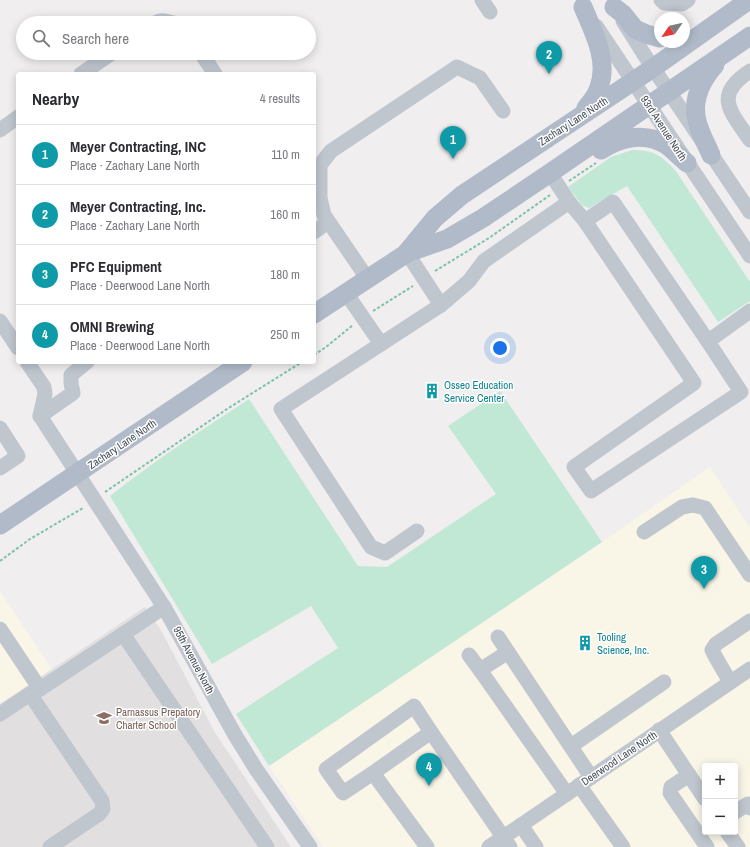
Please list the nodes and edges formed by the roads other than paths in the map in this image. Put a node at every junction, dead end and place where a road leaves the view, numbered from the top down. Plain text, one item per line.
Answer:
1 (661, 0) edge
2 (688, 0) edge
3 (749, 0) edge
4 (581, 3) edge
5 (611, 3) edge
6 (708, 29) junction
7 (690, 34) edge
8 (654, 36) edge
9 (750, 36) edge
10 (726, 52) junction
11 (102, 60) edge
12 (206, 60) edge
13 (653, 68) junction
14 (750, 71) edge
15 (84, 72) edge
16 (214, 72) edge
17 (633, 81) junction
18 (669, 92) junction
19 (649, 106) junction
20 (503, 111) dead end
21 (581, 115) junction
22 (16, 118) edge
23 (0, 130) edge
24 (750, 140) edge
25 (711, 155) junction
26 (686, 163) junction
27 (554, 182) junction
28 (569, 202) junction
29 (750, 212) edge
30 (322, 217) edge
31 (585, 221) junction
32 (316, 228) edge
33 (407, 253) junction
34 (750, 256) edge
35 (367, 278) junction
36 (346, 293) junction
37 (441, 305) junction
38 (750, 311) edge
39 (316, 313) edge
40 (0, 321) edge
41 (707, 340) junction
42 (381, 344) junction
43 (16, 345) edge
44 (29, 364) edge
45 (85, 364) edge
46 (240, 364) edge
47 (40, 416) junction
48 (0, 428) edge
49 (0, 468) edge
50 (77, 474) junction
51 (0, 525) edge
52 (417, 531) dead end
53 (644, 532) dead end
54 (750, 575) edge
55 (164, 607) junction
56 (750, 621) edge
57 (0, 629) edge
58 (123, 634) junction
59 (498, 637) dead end
60 (508, 652) junction
61 (469, 655) dead end
62 (750, 669) edge
63 (480, 670) junction
64 (664, 682) dead end
65 (730, 682) junction
66 (35, 691) junction
67 (0, 714) edge
68 (659, 730) junction
69 (431, 732) junction
70 (571, 746) junction
71 (373, 773) junction
72 (689, 775) junction
73 (585, 781) junction
74 (567, 794) junction
75 (702, 794) edge
76 (749, 804) edge
77 (738, 810) edge
78 (521, 825) junction
79 (730, 835) edge
80 (506, 842) edge
81 (50, 847) edge
82 (267, 847) edge
83 (310, 847) edge
84 (427, 847) edge
85 (489, 847) edge
86 (536, 847) edge
87 (624, 847) edge
88 (707, 847) edge
89 (738, 847) edge

1 - 2 street
3 - 6 main road, Zachary Lane North
4 - 17 street, 93rd Avenue North
4 - 21 main road
5 - 8 main road
5 - 13 street
6 - 7 main road
6 - 13 main road, Zachary Lane North
9 - 10 main road
10 - 18 main road
10 - 25 main road
11 - 15 street
12 - 16 street
13 - 17 main road, Zachary Lane North
13 - 18 street
14 - 24 street
17 - 19 street, 93rd Avenue North
17 - 21 main road, Zachary Lane North
18 - 19 main road
18 - 25 street
19 - 26 street, 93rd Avenue North
19 - 27 main road
20 - 30 street
21 - 33 main road, Zachary Lane North
22 - 23 street
25 - 29 street
26 - 27 main road
26 - 34 street, 93rd Avenue North
27 - 28 street
27 - 33 main road, Zachary Lane North
28 - 31 street
28 - 37 street
30 - 32 street
30 - 35 street
31 - 41 street
31 - 41 street
33 - 35 main road, Zachary Lane North
33 - 37 street
35 - 36 main road, Zachary Lane North
36 - 39 main road, Zachary Lane North
36 - 42 street
37 - 42 street
38 - 41 street
40 - 43 street
42 - 52 street
44 - 47 street
45 - 47 street
46 - 50 main road, Zachary Lane North
47 - 50 street, 95th Avenue North
48 - 49 street
50 - 51 main road, Zachary Lane North
50 - 55 street, 95th Avenue North
53 - 54 street
55 - 58 street
55 - 83 street, 95th Avenue North
56 - 65 street
57 - 66 street
58 - 66 street
58 - 82 street
59 - 60 street
60 - 63 street
60 - 70 street
61 - 63 street
62 - 65 street, Deerwood Lane North
63 - 74 street
64 - 70 street
65 - 68 street, Deerwood Lane North
66 - 67 street
66 - 81 street
68 - 72 street
68 - 73 street, Deerwood Lane North
69 - 71 street
69 - 71 street
69 - 80 street
70 - 73 street
71 - 84 street
72 - 75 street
72 - 88 street
73 - 74 street, Deerwood Lane North
73 - 87 street
74 - 78 street, Deerwood Lane North
76 - 77 street
78 - 80 street, Deerwood Lane North
78 - 86 street
79 - 89 street
80 - 85 street, Deerwood Lane North

